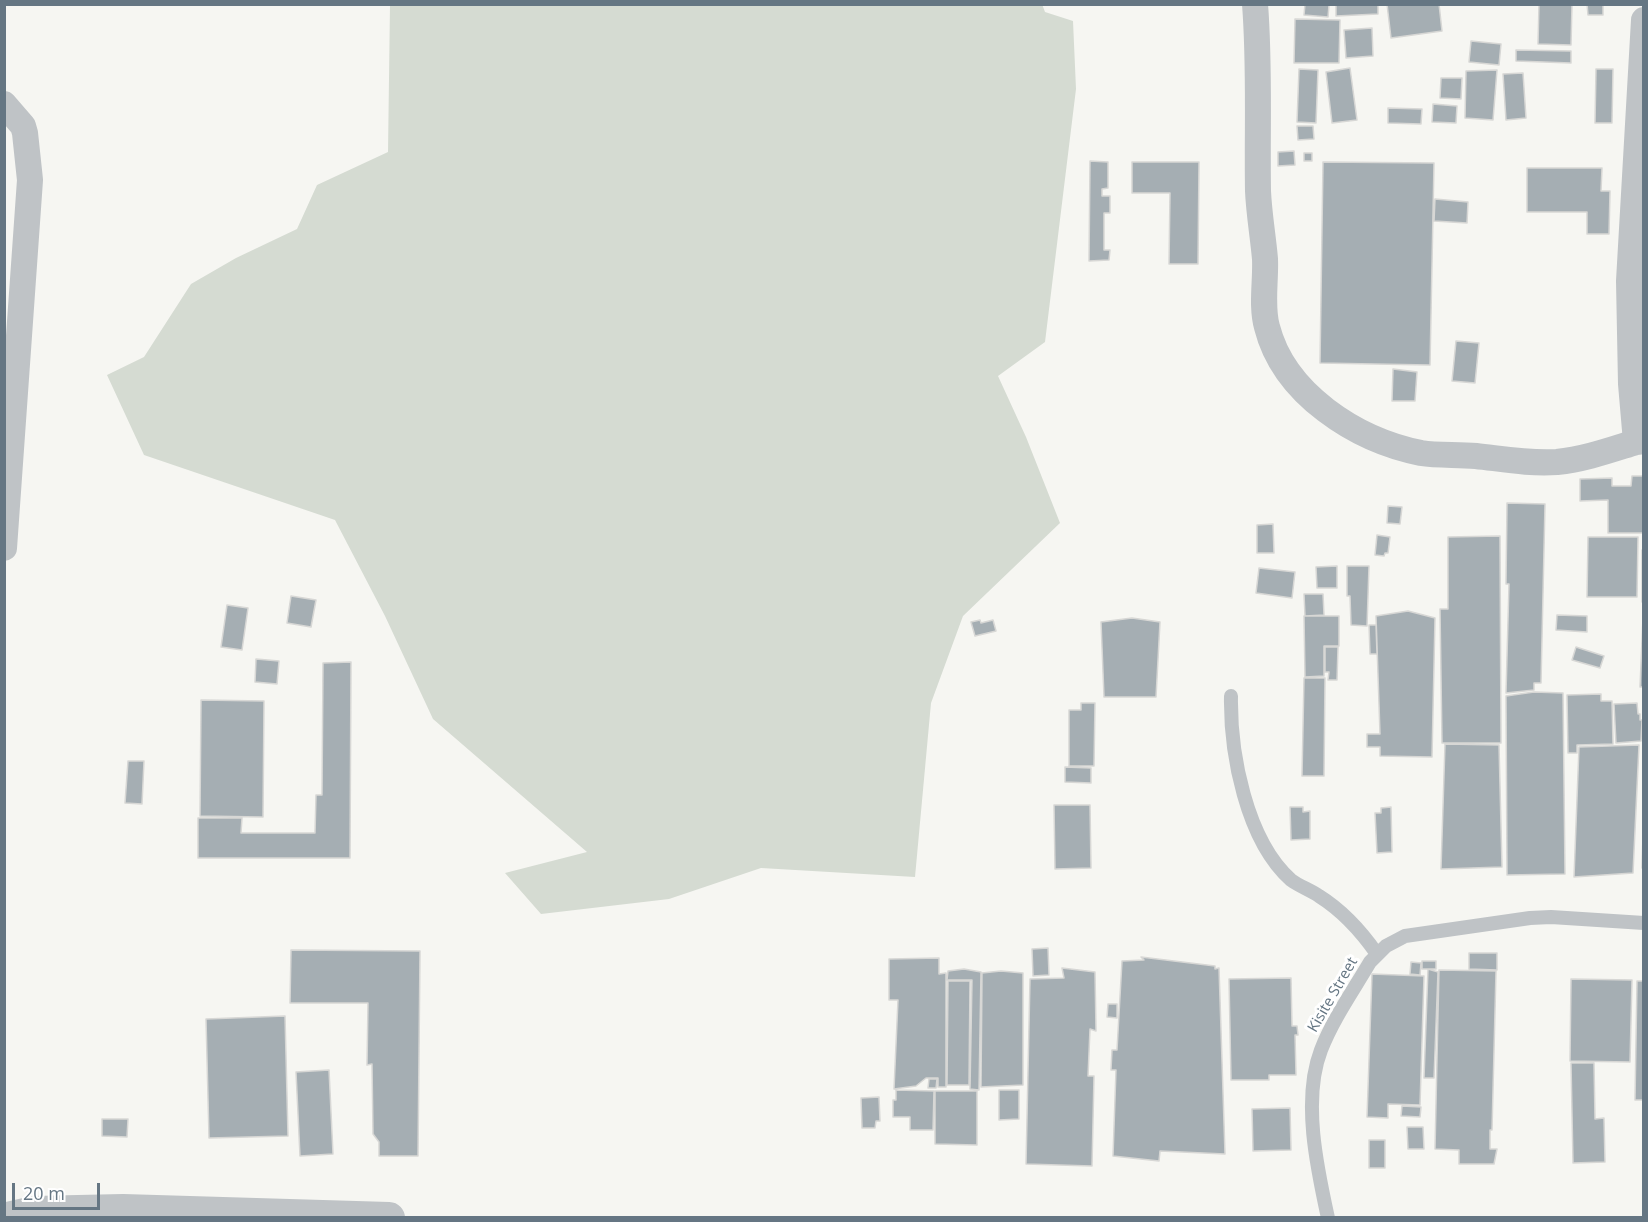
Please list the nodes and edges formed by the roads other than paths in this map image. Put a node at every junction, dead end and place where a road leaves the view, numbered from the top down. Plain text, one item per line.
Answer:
1 (1255, 4) edge
2 (1644, 20) edge
3 (4, 104) edge
4 (1640, 441) edge
5 (4, 548) edge
6 (1231, 696) dead end
7 (1644, 923) edge
8 (1377, 954) junction
9 (7, 1218) edge
10 (389, 1218) edge
11 (1328, 1218) edge

1 - 4 street
2 - 4 street
3 - 5 street
6 - 8 lane
7 - 8 lane, Kisite Street
8 - 11 lane, Kisite Street
9 - 10 street

